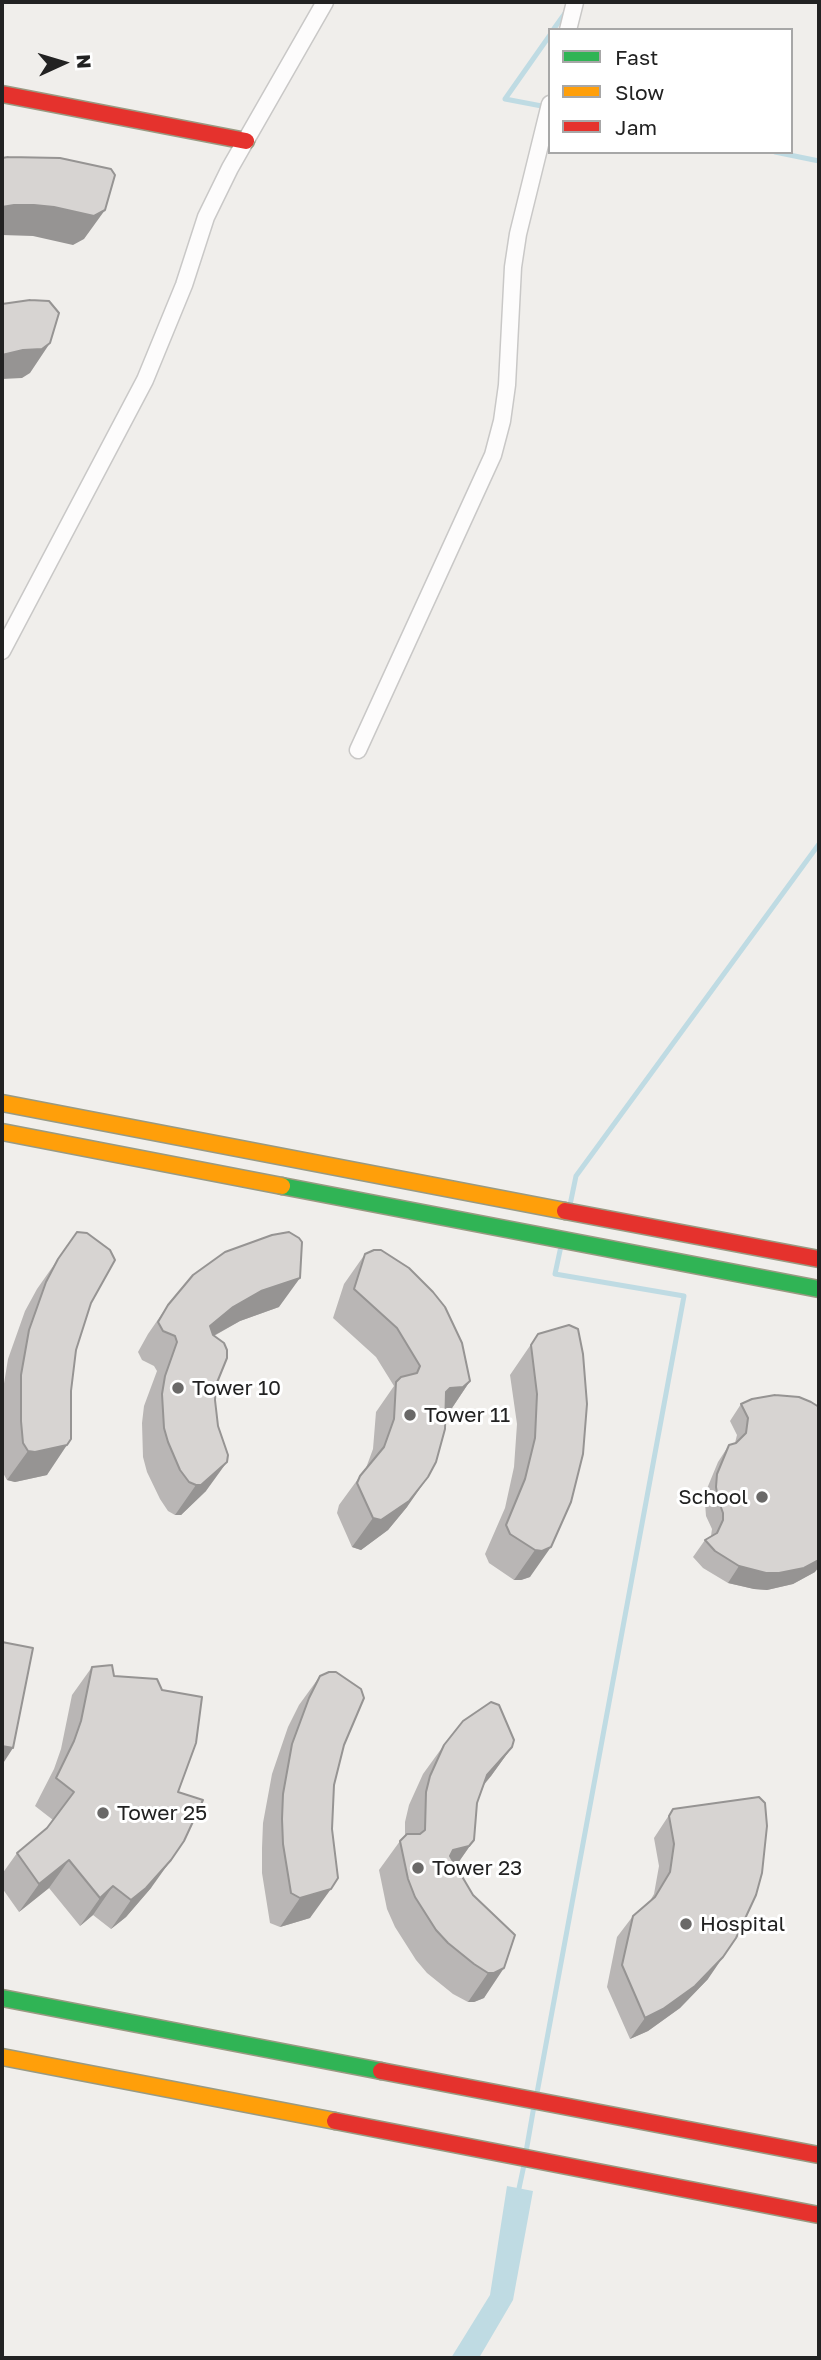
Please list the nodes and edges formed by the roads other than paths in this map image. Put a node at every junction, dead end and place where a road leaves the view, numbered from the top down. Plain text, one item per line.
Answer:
1 (325, 2) edge
2 (575, 2) edge
3 (568, 28) edge
4 (2, 94) edge
5 (548, 112) edge
6 (246, 141) junction
7 (2, 651) edge
8 (358, 750) dead end
9 (2, 1103) edge
10 (2, 1132) edge
11 (819, 1259) edge
12 (819, 1289) edge
13 (2, 1998) edge
14 (2, 2057) edge
15 (819, 2155) edge
16 (819, 2215) edge

1 - 6 street
2 - 3 street
4 - 6 street
5 - 8 street
6 - 7 street
9 - 11 street
10 - 12 street
13 - 15 street
14 - 16 street

